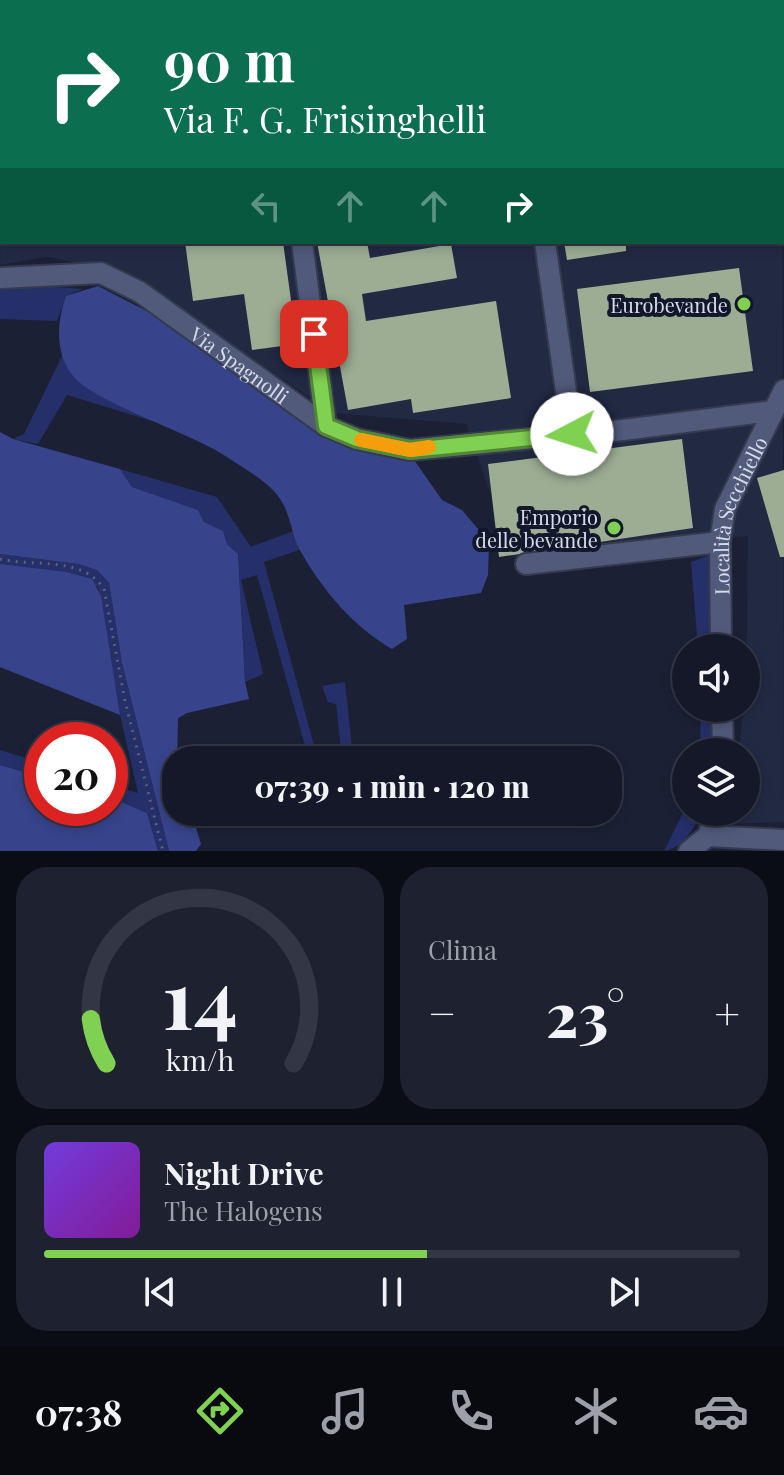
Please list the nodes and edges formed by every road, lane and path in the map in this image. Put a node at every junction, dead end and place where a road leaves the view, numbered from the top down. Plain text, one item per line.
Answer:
1 (302, 244) edge
2 (545, 244) edge
3 (0, 278) edge
4 (784, 390) edge
5 (772, 411) junction
6 (326, 426) junction
7 (572, 434) junction
8 (720, 542) junction
9 (0, 559) edge
10 (526, 564) dead end
11 (721, 634) edge
12 (784, 840) edge
13 (714, 844) edge
14 (163, 851) edge
15 (690, 851) edge

1 - 6 street
2 - 7 street
3 - 6 street, Via Spagnolli
4 - 5 street, Località Secchiello
5 - 7 street, Via Spagnolli
5 - 8 street, Località Secchiello
6 - 7 street, Via Spagnolli
8 - 10 street
8 - 11 street, Località Secchiello
9 - 14 path
12 - 13 street
13 - 15 street

